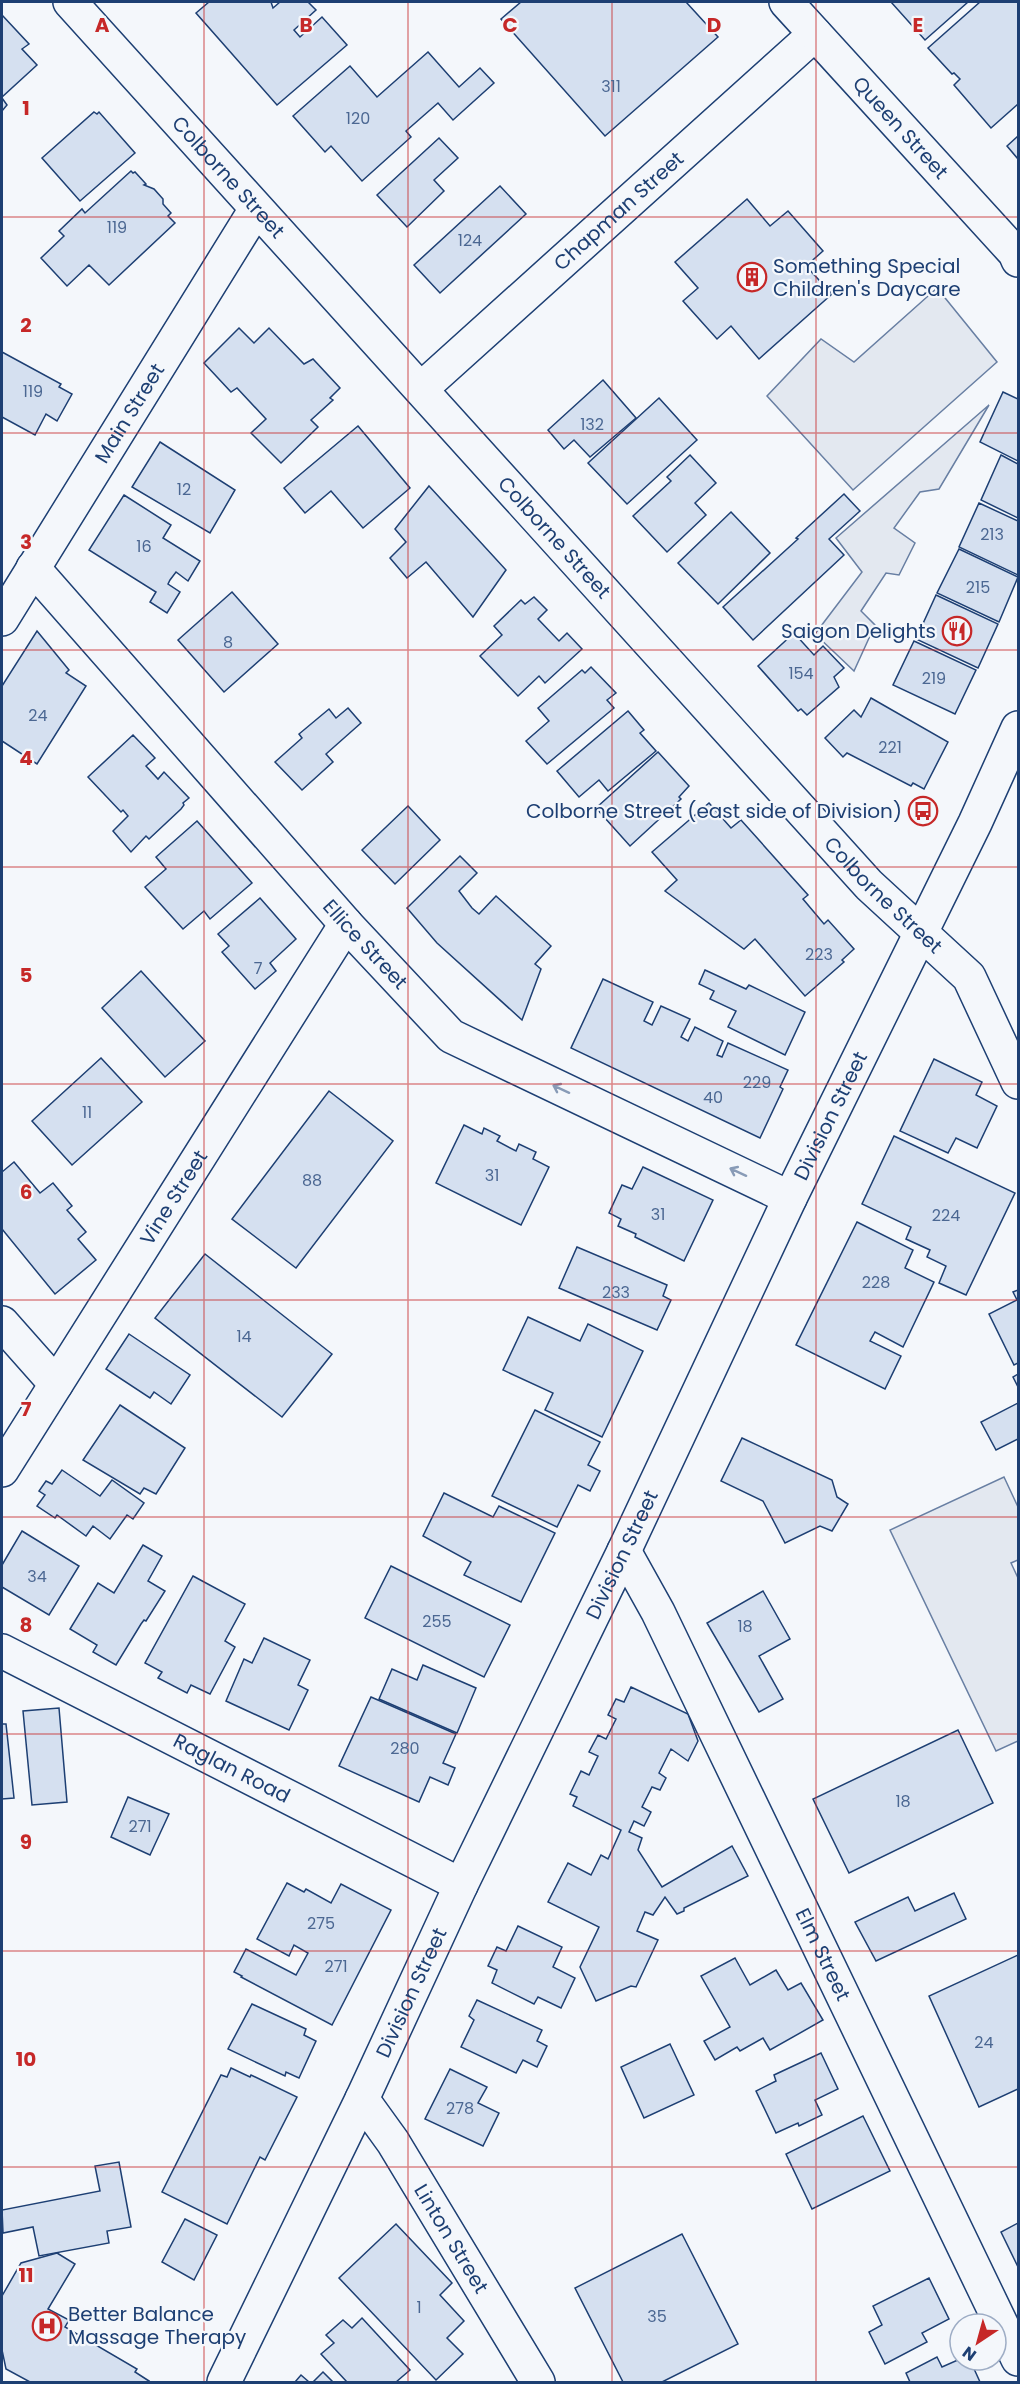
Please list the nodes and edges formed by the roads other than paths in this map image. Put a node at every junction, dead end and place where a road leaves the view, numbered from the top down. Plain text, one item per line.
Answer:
1 (70, 2) edge
2 (786, 2) edge
3 (815, 34) junction
4 (256, 209) junction
5 (1017, 256) edge
6 (421, 389) junction
7 (33, 568) junction
8 (2, 619) edge
9 (1018, 728) edge
10 (346, 924) junction
11 (921, 932) junction
12 (1018, 1082) edge
13 (790, 1198) junction
14 (2, 1323) edge
15 (56, 1384) junction
16 (2, 1470) edge
17 (624, 1551) junction
18 (2, 1651) edge
19 (461, 1885) junction
20 (362, 2099) junction
21 (1018, 2359) edge
22 (224, 2382) edge
23 (538, 2382) edge

1 - 4 street, Colborne Street
2 - 3 street, Queen Street
3 - 5 street, Queen Street
3 - 6 street, Chapman Street
4 - 6 street, Colborne Street
4 - 7 street, Main Street
6 - 11 street, Colborne Street
7 - 8 street, Main Street
7 - 10 street, Ellice Street
9 - 11 street, Division Street
13 -> 10 street, Ellice Street
10 - 15 street, Vine Street
11 - 12 street, Colborne Street
11 - 13 street, Division Street
13 - 17 street, Division Street
14 - 15 street
15 - 16 street, Vine Street
17 - 19 street, Division Street
17 - 21 street, Elm Street
18 - 19 street, Raglan Road
19 - 20 street, Division Street
20 - 22 street, Division Street
20 - 23 street, Linton Street

